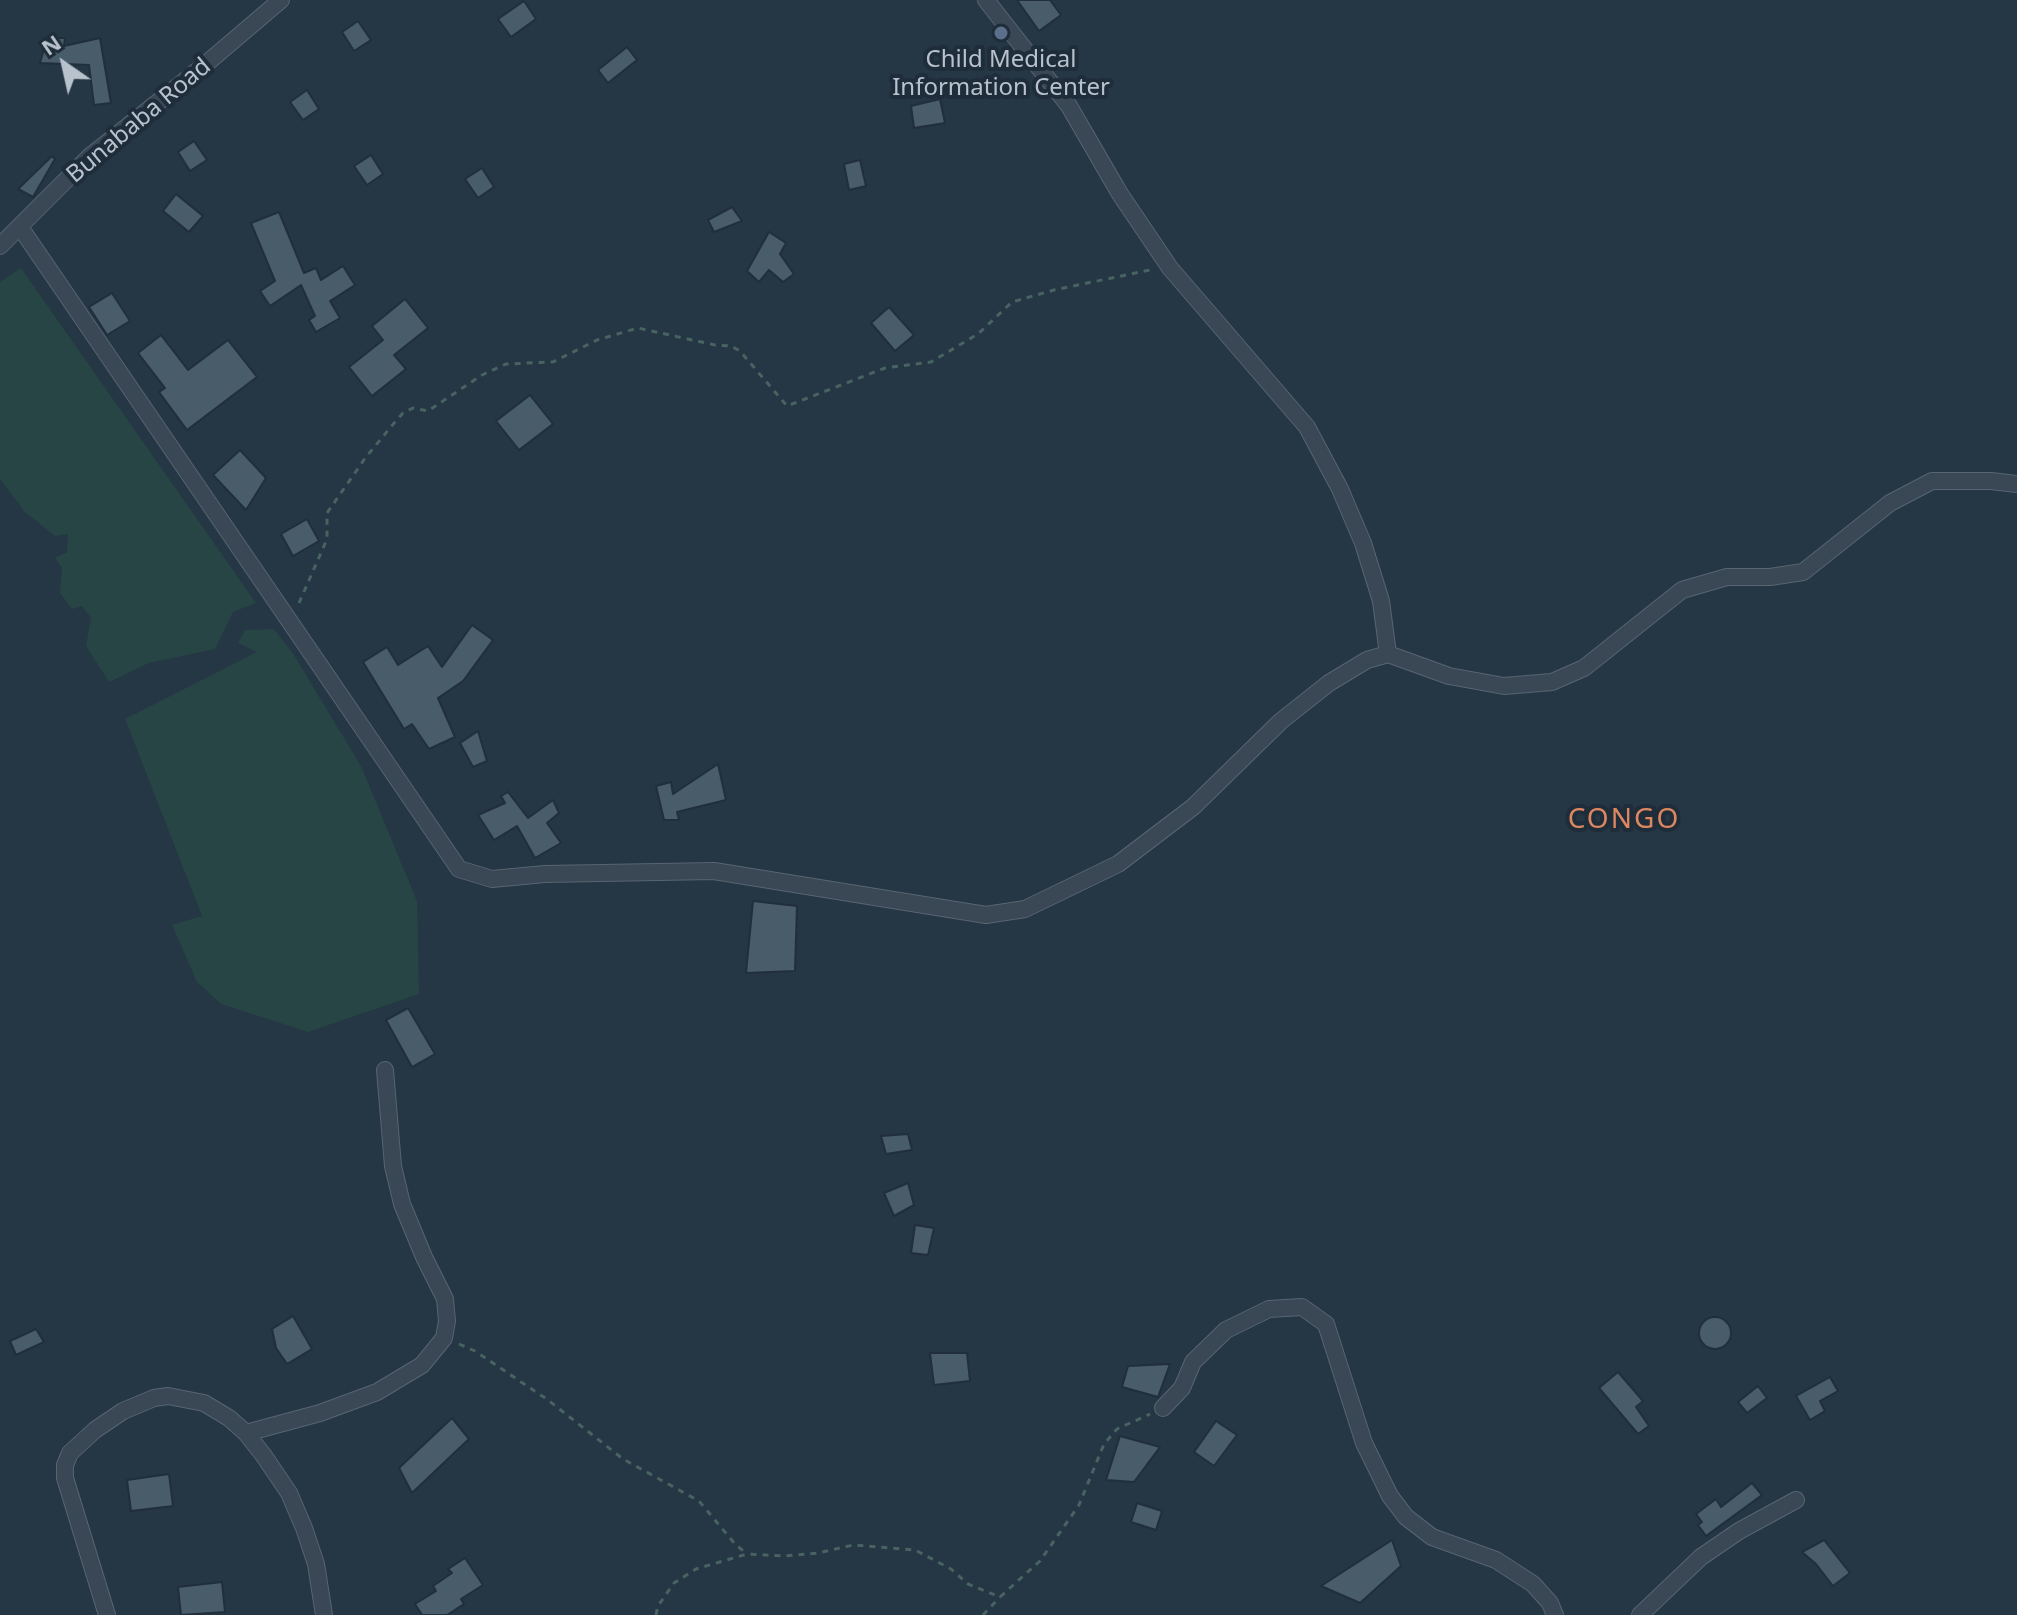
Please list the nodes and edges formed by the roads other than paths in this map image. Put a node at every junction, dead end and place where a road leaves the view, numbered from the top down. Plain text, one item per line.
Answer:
1 (281, 0) edge
2 (986, 0) edge
3 (20, 227) junction
4 (0, 246) edge
5 (2017, 484) edge
6 (1388, 654) junction
7 (385, 1070) dead end
8 (1163, 1408) road end
9 (246, 1433) junction
10 (1796, 1500) dead end
11 (107, 1615) edge
12 (324, 1615) edge
13 (1555, 1615) edge
14 (1640, 1615) edge

1 - 3 street, Bunababa Road
2 - 6 street
3 - 4 street, Bunababa Road
3 - 6 street
5 - 6 street
7 - 9 street
8 - 13 street
9 - 11 street
9 - 12 street
10 - 14 street

